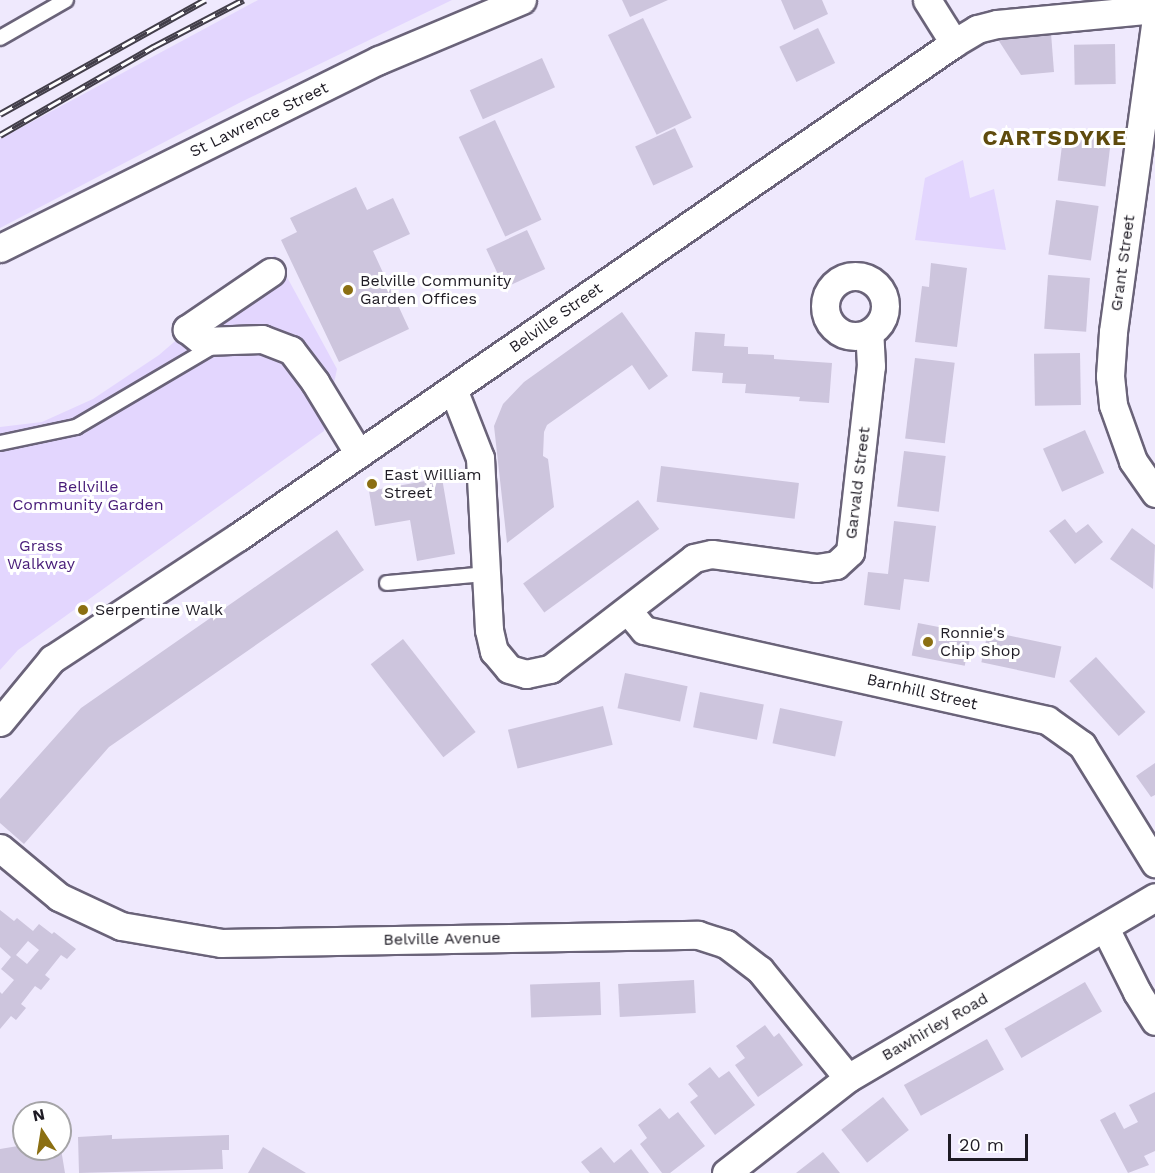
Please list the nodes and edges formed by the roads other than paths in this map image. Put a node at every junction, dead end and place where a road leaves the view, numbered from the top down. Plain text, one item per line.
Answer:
1 (66, 0) edge
2 (522, 0) edge
3 (927, 0) edge
4 (1155, 9) edge
5 (1155, 25) edge
6 (0, 38) edge
7 (954, 43) junction
8 (0, 248) edge
9 (271, 272) dead end
10 (869, 333) dead end
11 (221, 341) junction
12 (453, 389) junction
13 (0, 443) edge
14 (359, 454) junction
15 (1155, 493) edge
16 (486, 573) junction
17 (387, 583) dead end
18 (628, 611) junction
19 (0, 722) edge
20 (0, 848) edge
21 (1155, 863) edge
22 (1155, 897) edge
23 (1105, 928) junction
24 (1155, 1021) edge
25 (848, 1078) junction
26 (726, 1173) edge

1 - 6 lane
2 - 8 street, St Lawrence Street
3 - 7 street
4 - 7 street, Belville Street
5 - 15 street, Grant Street
7 - 12 street, Belville Street
9 - 11 street
10 - 18 street, Garvald Street
11 - 13 lane
11 - 14 street
12 - 14 street, Belville Street
12 - 16 street
14 - 19 street, Belville Street
16 - 17 lane
16 - 18 street, Garvald Street
18 - 21 street, Barnhill Street
20 - 25 street, Belville Avenue
22 - 23 street, Bawhirley Road
23 - 24 street
23 - 25 street, Bawhirley Road
25 - 26 street, Bawhirley Road

